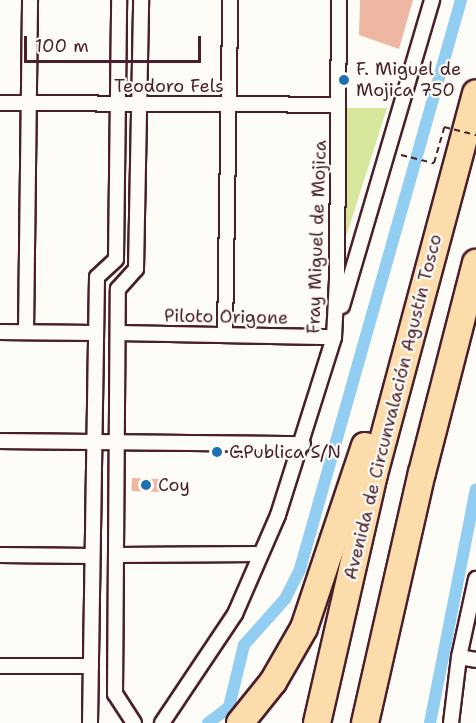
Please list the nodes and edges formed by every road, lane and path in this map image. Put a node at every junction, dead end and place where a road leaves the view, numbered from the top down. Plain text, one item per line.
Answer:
1 (30, 0) edge
2 (119, 0) edge
3 (141, 0) edge
4 (230, 0) edge
5 (339, 0) edge
6 (432, 0) edge
7 (476, 93) edge
8 (0, 103) edge
9 (29, 103) junction
10 (119, 104) junction
11 (139, 104) junction
12 (229, 104) junction
13 (338, 105) junction
14 (476, 135) edge
15 (402, 143) dead end
16 (337, 238) junction
17 (360, 247) junction
18 (473, 273) edge
19 (335, 331) junction
20 (0, 332) edge
21 (26, 332) junction
22 (95, 333) junction
23 (118, 333) junction
24 (225, 335) junction
25 (408, 341) junction
26 (0, 441) edge
27 (94, 441) junction
28 (118, 441) junction
29 (303, 444) junction
30 (260, 554) junction
31 (0, 555) edge
32 (116, 555) junction
33 (92, 556) junction
34 (476, 579) edge
35 (459, 657) junction
36 (476, 660) edge
37 (0, 666) edge
38 (91, 666) junction
39 (90, 723) edge
40 (134, 723) edge
41 (162, 723) edge
42 (240, 723) edge
43 (317, 723) edge
44 (365, 723) edge
45 (384, 723) edge
46 (451, 723) edge

1 - 9 street
2 - 10 street
3 - 11 street
4 - 12 street
5 - 13 street, Fray Miguel de Mojica
6 - 17 street
7 - 25 highway, Avenida de Circunvalación Agustín Tosco
8 - 9 street, Teodoro Fels
9 - 10 street, Teodoro Fels
9 - 21 street
10 - 11 street, Teodoro Fels
10 - 22 street
11 - 12 street, Teodoro Fels
11 - 23 street
12 - 13 street, Teodoro Fels
12 - 24 street
13 - 16 street, Fray Miguel de Mojica
14 - 15 path, bridge
16 - 17 street
16 - 19 street, Fray Miguel de Mojica
17 - 19 street
18 - 44 highway
18 - 45 highway
19 - 24 street, Piloto Origone
19 - 29 street, Fray Miguel de Mojica
20 - 21 street
21 - 22 street
22 - 27 street
23 - 24 street, Piloto Origone
23 - 28 street
25 - 42 highway
25 - 43 highway, Avenida de Circunvalación Agustín Tosco
26 - 27 street
27 - 28 street
27 - 33 street
28 - 29 street
28 - 32 street
29 - 30 street, Fray Miguel de Mojica
30 - 32 street
30 - 41 street, Fray Miguel de Mojica
31 - 33 street
32 - 40 street
33 - 38 street
34 - 35 street
35 - 36 street
35 - 46 street
37 - 38 street
38 - 39 street

